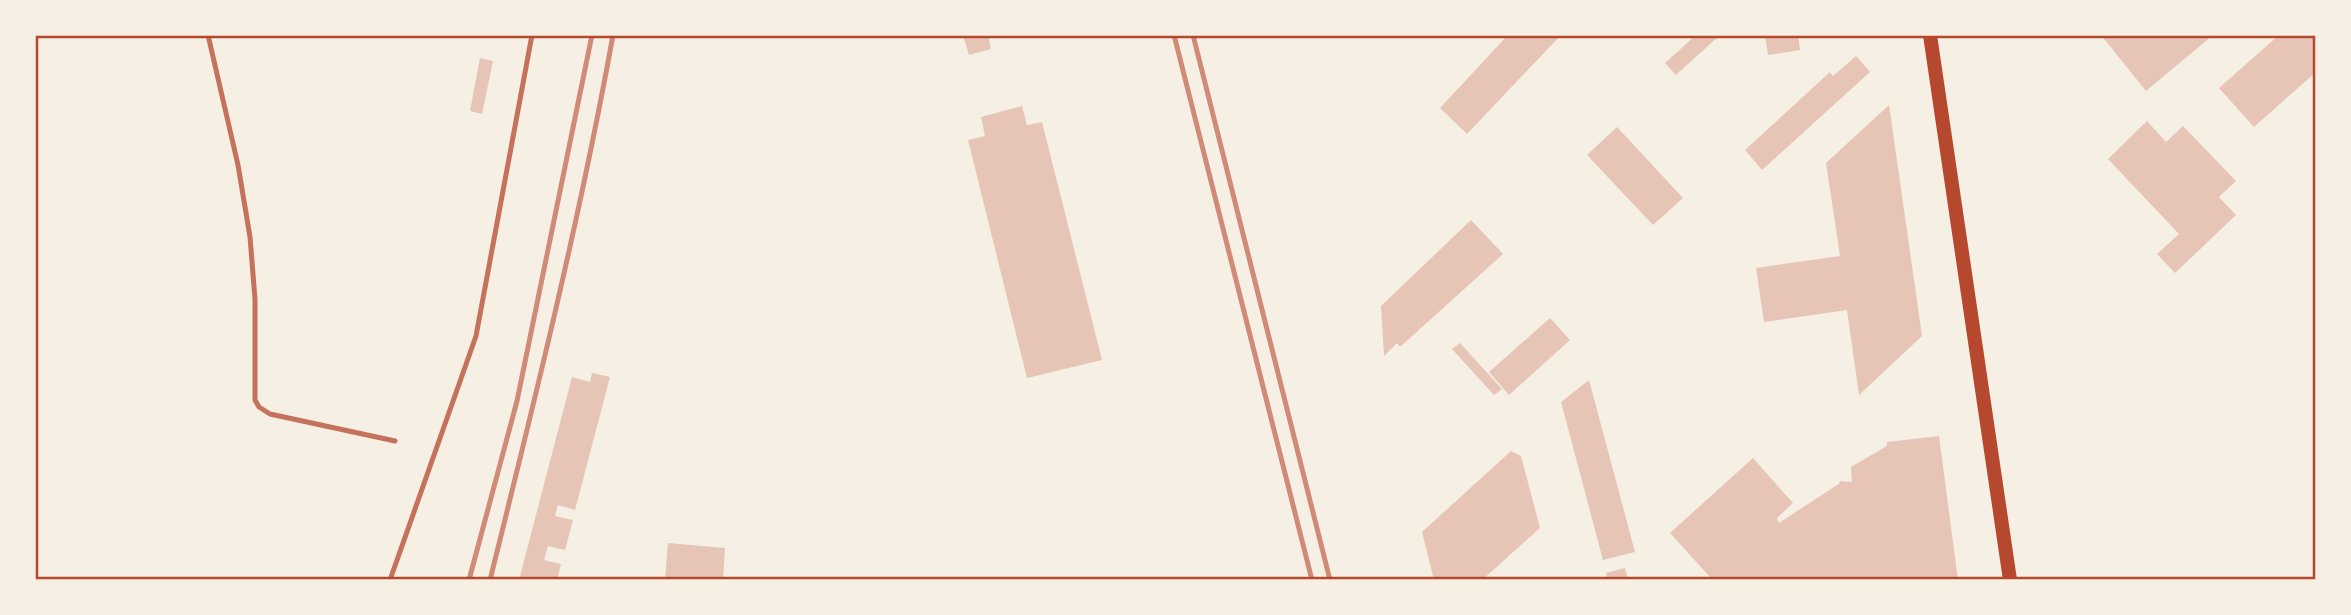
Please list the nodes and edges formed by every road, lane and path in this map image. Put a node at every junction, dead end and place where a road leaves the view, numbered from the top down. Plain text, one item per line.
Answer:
1 (208, 35) edge
2 (532, 35) edge
3 (1930, 35) edge
4 (395, 441) dead end
5 (390, 580) edge
6 (2010, 580) edge

1 - 4 lane
2 - 5 lane
3 - 6 main road

